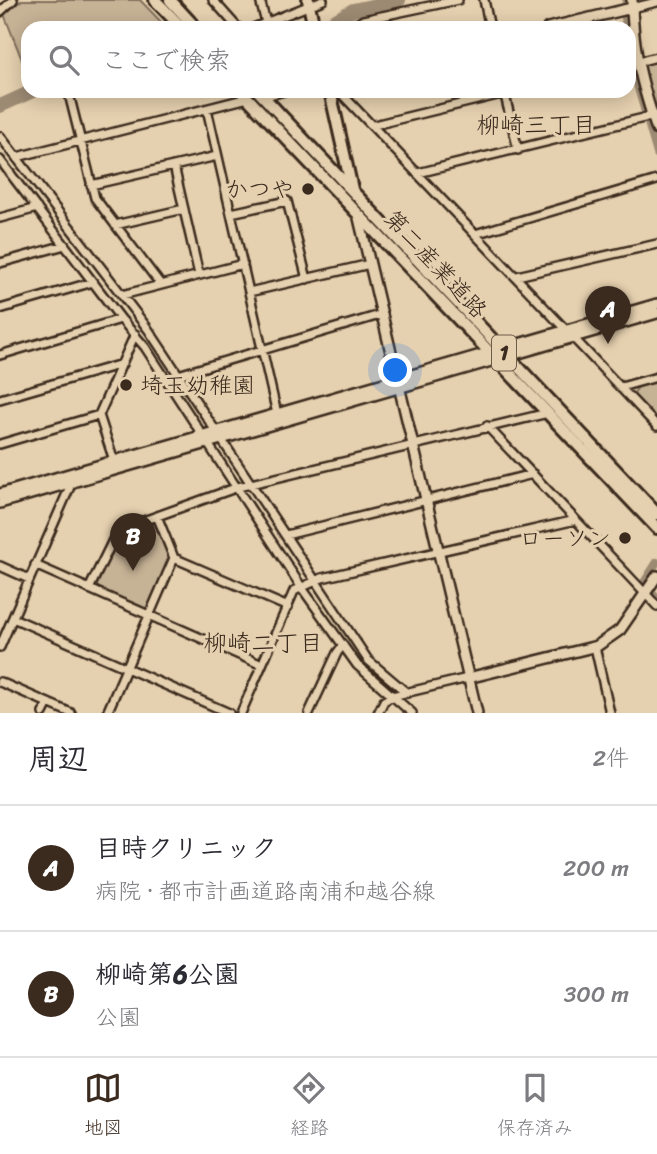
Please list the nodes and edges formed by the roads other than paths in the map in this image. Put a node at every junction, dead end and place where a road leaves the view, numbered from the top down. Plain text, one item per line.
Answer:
1 (13, 0) edge
2 (155, 0) edge
3 (170, 0) edge
4 (213, 0) edge
5 (260, 0) edge
6 (323, 0) edge
7 (458, 0) edge
8 (484, 0) edge
9 (657, 2) edge
10 (309, 3) edge
11 (632, 4) edge
12 (0, 12) edge
13 (175, 21) edge
14 (190, 21) edge
15 (232, 21) edge
16 (265, 21) edge
17 (270, 21) edge
18 (313, 21) edge
19 (361, 21) edge
20 (488, 21) edge
21 (572, 21) edge
22 (657, 57) edge
23 (636, 62) edge
24 (636, 71) edge
25 (70, 98) edge
26 (234, 98) edge
27 (248, 98) edge
28 (264, 98) edge
29 (332, 98) edge
30 (346, 98) edge
31 (481, 98) edge
32 (506, 98) edge
33 (206, 110) junction
34 (652, 116) junction
35 (374, 125) junction
36 (657, 130) edge
37 (0, 136) edge
38 (81, 139) junction
39 (518, 150) junction
40 (217, 156) junction
41 (17, 157) junction
42 (0, 160) edge
43 (174, 166) junction
44 (4, 171) edge
45 (418, 173) junction
46 (657, 180) edge
47 (91, 185) junction
48 (352, 190) junction
49 (37, 208) junction
50 (184, 209) junction
51 (358, 212) junction
52 (231, 213) junction
53 (0, 218) edge
54 (115, 225) junction
55 (475, 234) junction
56 (657, 244) edge
57 (65, 245) junction
58 (90, 253) junction
59 (78, 262) junction
60 (0, 263) edge
61 (243, 264) junction
62 (370, 264) junction
63 (199, 275) junction
64 (517, 276) junction
65 (307, 279) junction
66 (93, 282) junction
67 (161, 285) junction
68 (249, 292) junction
69 (122, 295) junction
70 (657, 303) edge
71 (0, 309) edge
72 (657, 313) edge
73 (383, 314) junction
74 (121, 319) junction
75 (570, 333) junction
76 (135, 334) junction
77 (262, 349) junction
78 (498, 353) junction
79 (0, 355) edge
80 (122, 364) junction
81 (178, 375) junction
82 (657, 377) edge
83 (399, 382) junction
84 (621, 387) junction
85 (0, 399) edge
86 (548, 413) junction
87 (277, 414) junction
88 (99, 415) junction
89 (487, 426) junction
90 (657, 426) edge
91 (217, 435) junction
92 (203, 439) junction
93 (0, 444) edge
94 (413, 444) junction
95 (114, 461) junction
96 (533, 474) junction
97 (72, 482) junction
98 (250, 485) junction
99 (238, 487) junction
100 (0, 494) edge
101 (426, 501) junction
102 (0, 503) edge
103 (657, 514) edge
104 (157, 516) junction
105 (576, 520) junction
106 (657, 528) edge
107 (286, 535) junction
108 (439, 553) junction
109 (174, 558) junction
110 (35, 565) junction
111 (0, 566) edge
112 (29, 579) junction
113 (317, 580) junction
114 (650, 586) edge
115 (302, 588) junction
116 (89, 589) junction
117 (657, 606) edge
118 (288, 607) junction
119 (150, 615) junction
120 (13, 618) junction
121 (343, 645) junction
122 (0, 647) edge
123 (594, 647) junction
124 (262, 665) junction
125 (126, 669) junction
126 (468, 678) junction
127 (0, 682) edge
128 (407, 693) junction
129 (392, 695) junction
130 (48, 703) junction
131 (43, 713) edge
132 (71, 713) edge
133 (107, 713) edge
134 (229, 713) edge
135 (241, 713) edge
136 (309, 713) edge
137 (378, 713) edge
138 (412, 713) edge
139 (477, 713) edge
140 (610, 713) edge

1 - 12 street
2 - 13 main road
3 - 14 main road
4 - 15 street
5 - 16 street
6 - 10 street
7 - 19 street
8 - 20 street
9 - 11 street
10 - 17 street
10 - 18 main road
11 - 21 street
22 - 23 street
24 - 34 street
25 - 38 street
26 - 33 street
27 - 51 main road, 第二産業道路 / 1
28 - 48 main road, 第二産業道路 / 1
29 - 48 main road, 1
30 - 35 street
31 - 35 street
32 - 39 street
33 - 38 street
33 - 40 street
34 - 36 street
34 - 39 street
35 - 45 street
37 - 41 street
38 - 41 street
38 - 47 street
39 - 45 street
40 - 43 street
40 - 52 street
41 - 58 street
42 - 44 street
43 - 47 street
43 - 50 street
44 - 49 street
45 - 55 street
46 - 55 street
47 - 54 street
48 - 51 main road, 1
48 - 78 main road, 第二産業道路 / 1
49 - 53 street
49 - 57 street
50 - 54 street
50 - 63 street
51 - 62 street
51 - 78 main road, 第二産業道路 / 1
52 - 61 street
52 - 65 street
54 - 67 street
55 - 64 street
56 - 64 street
57 - 59 street
57 - 60 street
58 - 59 street
58 - 69 street
59 - 66 street
61 - 63 street
61 - 68 street
62 - 65 street
62 - 73 street
63 - 67 street
64 - 75 street
65 - 68 street
66 - 71 street
66 - 74 street
67 - 69 street
68 - 77 street
69 - 81 street
70 - 75 street
72 - 75 street
73 - 77 street
73 - 83 street
74 - 76 street
74 - 79 street
75 - 78 street
75 - 84 street
76 - 80 street
76 - 92 street
77 - 81 street
77 - 87 street
78 - 83 street
78 - 86 main road, 第二産業道路 / 1
78 - 103 main road, 第二産業道路 / 1
80 - 85 street
80 - 88 street
81 - 91 street
82 - 84 street
83 - 87 street
83 - 91 street
83 - 94 street
84 - 90 street
86 - 89 street
86 - 106 main road, 第二産業道路 / 1
87 - 91 street
88 - 93 street
88 - 95 street
89 - 94 street
89 - 96 street
91 - 92 street
91 - 98 street
92 - 95 street
92 - 97 street
92 - 99 street
94 - 98 street
94 - 101 street
95 - 100 street
96 - 101 street
96 - 105 street
97 - 102 street
97 - 110 street
98 - 99 street
98 - 107 street
99 - 104 street
99 - 115 street
101 - 107 street
101 - 108 street
104 - 109 street
104 - 116 street
105 - 108 street
105 - 114 street
107 - 113 street
108 - 113 street
108 - 126 street
109 - 118 street
109 - 119 street
110 - 112 street
110 - 116 street
111 - 112 street
112 - 120 street
113 - 115 street
113 - 128 street
114 - 117 street
114 - 123 street
115 - 118 street
115 - 121 street
116 - 119 street
118 - 124 street
119 - 124 street
119 - 125 street
120 - 122 street
120 - 125 street
121 - 129 street
121 - 136 street
123 - 126 street
123 - 140 street
124 - 135 street
125 - 133 street
125 - 134 street
126 - 128 street
126 - 139 street
127 - 130 street
128 - 129 street
129 - 137 street
129 - 138 street
130 - 131 street
130 - 132 street

